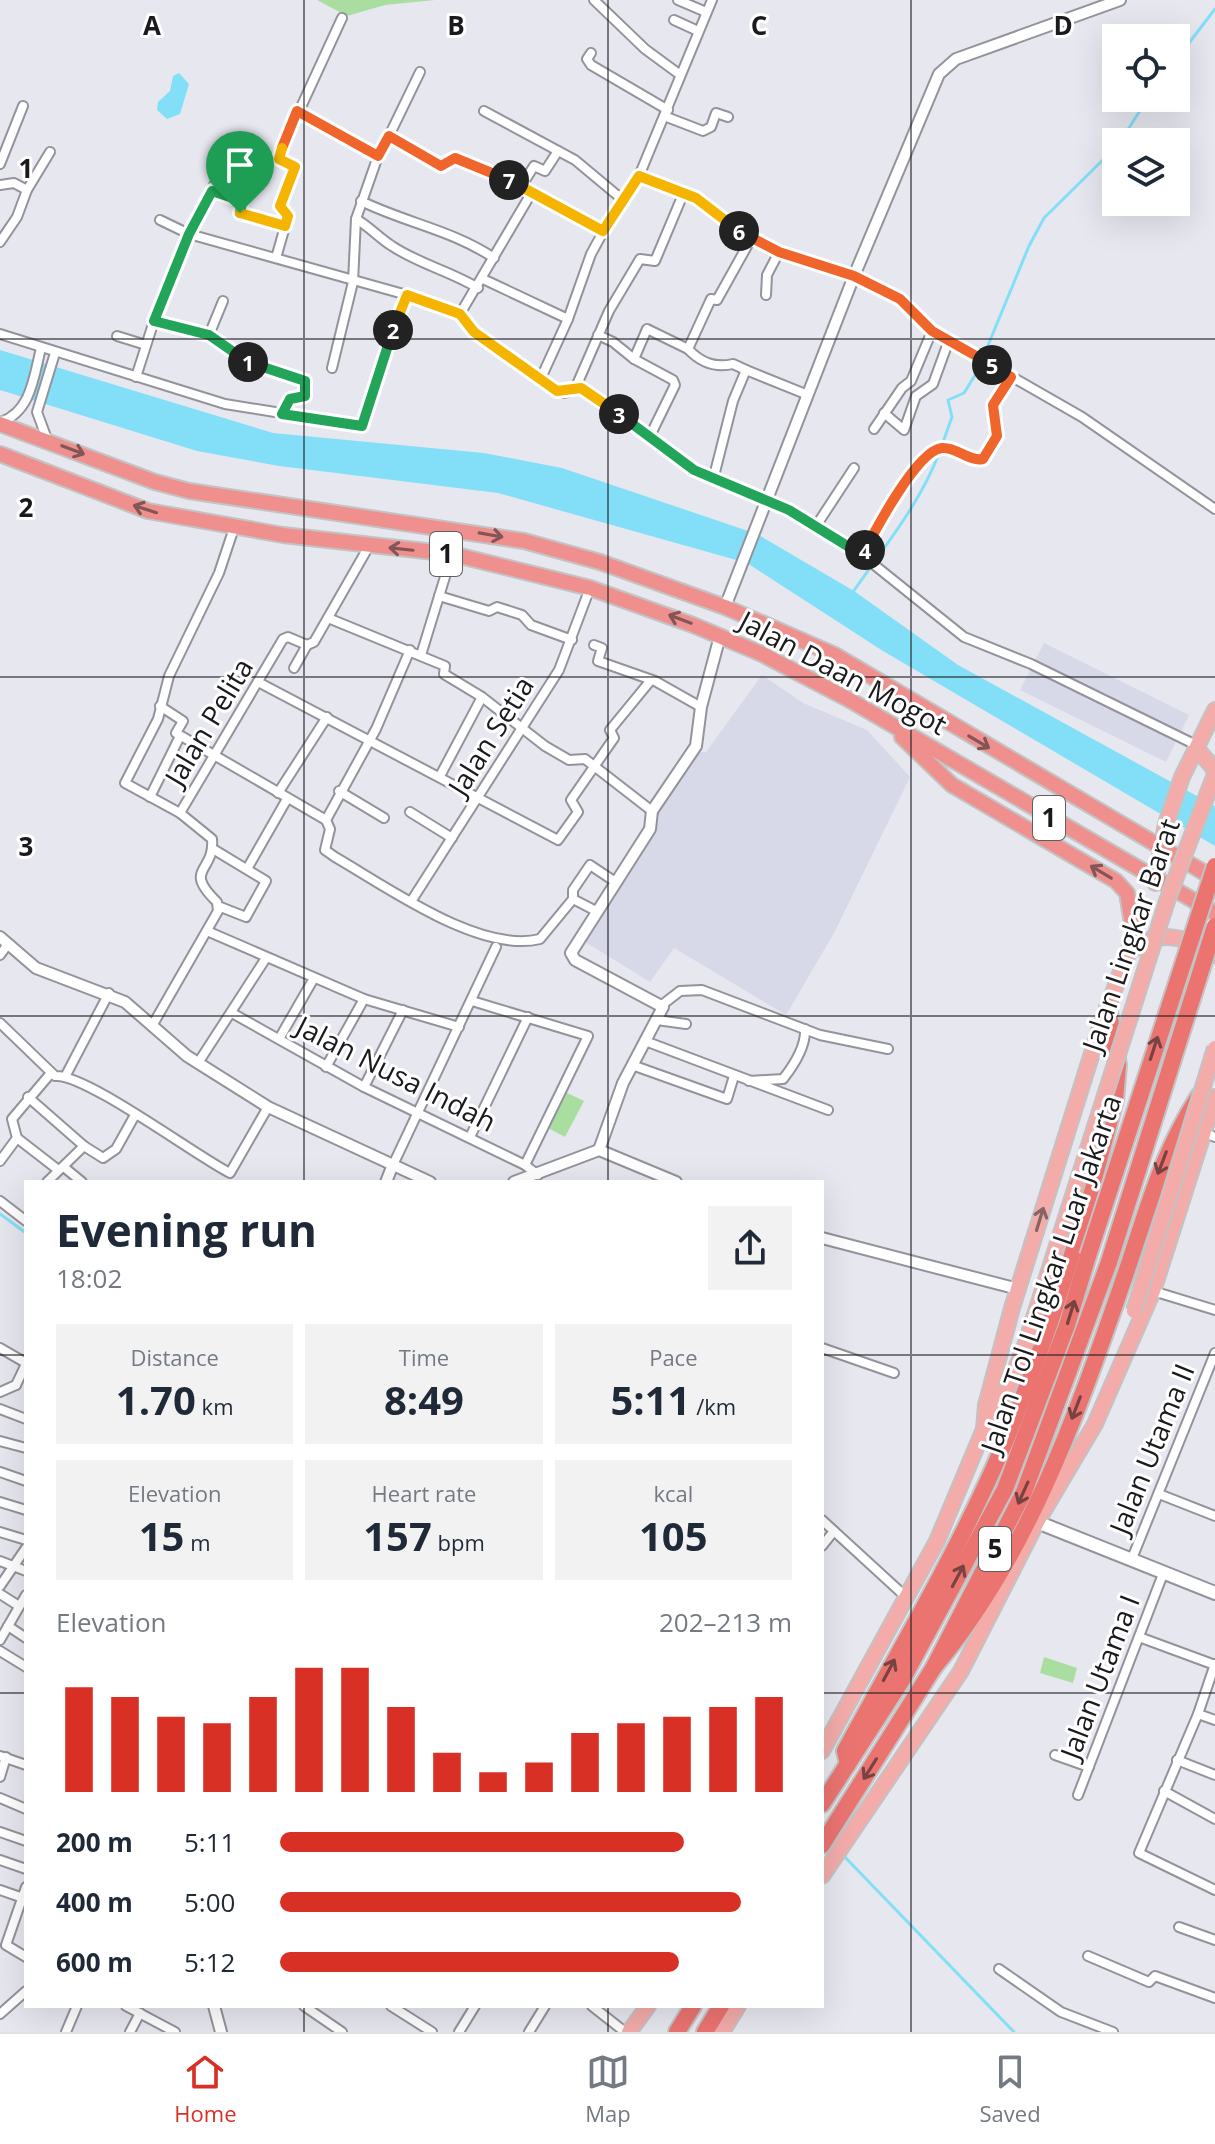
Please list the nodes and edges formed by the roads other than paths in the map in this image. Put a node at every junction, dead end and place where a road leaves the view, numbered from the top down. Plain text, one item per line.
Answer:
1 (594, 0) edge
2 (678, 0) edge
3 (712, 0) edge
4 (1120, 0) edge
5 (706, 12) junction
6 (342, 18) dead end
7 (674, 20) dead end
8 (698, 31) junction
9 (591, 53) dead end
10 (420, 72) dead end
11 (679, 74) junction
12 (23, 106) dead end
13 (297, 111) junction
14 (484, 111) dead end
15 (666, 113) junction
16 (728, 117) dead end
17 (389, 136) junction
18 (558, 151) junction
19 (50, 152) dead end
20 (378, 156) junction
21 (0, 164) edge
22 (223, 166) dead end
23 (639, 176) junction
24 (0, 185) edge
25 (522, 185) junction
26 (27, 190) junction
27 (212, 191) junction
28 (532, 192) junction
29 (684, 192) junction
30 (623, 200) junction
31 (361, 201) junction
32 (356, 219) junction
33 (160, 220) dead end
34 (285, 226) junction
35 (603, 231) junction
36 (189, 234) junction
37 (751, 239) junction
38 (0, 242) edge
39 (779, 252) junction
40 (276, 258) junction
41 (494, 258) junction
42 (854, 276) junction
43 (353, 282) junction
44 (480, 284) junction
45 (407, 295) junction
46 (766, 295) dead end
47 (223, 301) dead end
48 (460, 314) junction
49 (568, 319) junction
50 (154, 321) junction
51 (932, 331) junction
52 (0, 334) edge
53 (209, 335) junction
54 (598, 335) junction
55 (117, 336) dead end
56 (949, 340) junction
57 (146, 345) junction
58 (688, 349) junction
59 (40, 352) junction
60 (54, 356) junction
61 (634, 359) junction
62 (332, 368) dead end
63 (746, 370) junction
64 (136, 377) junction
65 (1011, 377) junction
66 (541, 378) junction
67 (575, 389) junction
68 (808, 395) junction
69 (884, 413) junction
70 (282, 414) junction
71 (0, 423) edge
72 (874, 429) dead end
73 (650, 436) junction
74 (48, 440) junction
75 (0, 454) edge
76 (854, 468) dead end
77 (713, 480) junction
78 (765, 502) junction
79 (1215, 509) edge
80 (816, 526) junction
81 (234, 528) junction
82 (369, 546) junction
83 (452, 554) junction
84 (866, 558) junction
85 (590, 588) junction
86 (439, 596) junction
87 (725, 607) junction
88 (328, 618) junction
89 (720, 636) junction
90 (572, 640) junction
91 (307, 645) junction
92 (594, 645) dead end
93 (410, 650) junction
94 (421, 655) junction
95 (294, 668) dead end
96 (651, 680) junction
97 (258, 682) junction
98 (482, 697) junction
99 (160, 706) junction
100 (701, 707) junction
101 (1215, 710) edge
102 (876, 714) junction
103 (327, 717) junction
104 (521, 726) junction
105 (180, 736) junction
106 (370, 740) junction
107 (1198, 748) junction
108 (213, 757) junction
109 (597, 767) junction
110 (1215, 772) edge
111 (440, 776) junction
112 (339, 791) junction
113 (1003, 792) junction
114 (278, 793) junction
115 (968, 795) junction
116 (478, 796) junction
117 (150, 797) junction
118 (287, 799) junction
119 (652, 811) junction
120 (410, 812) dead end
121 (180, 813) junction
122 (384, 818) dead end
123 (326, 820) junction
124 (452, 838) junction
125 (1160, 848) junction
126 (213, 849) junction
127 (1215, 866) edge
128 (247, 869) junction
129 (1215, 879) edge
130 (614, 881) junction
131 (1156, 881) junction
132 (573, 899) junction
133 (412, 900) junction
134 (218, 906) junction
135 (596, 911) junction
136 (1215, 913) edge
137 (1215, 926) edge
138 (207, 931) junction
139 (1134, 936) joint
140 (4, 940) edge
141 (496, 947) dead end
142 (1129, 952) junction
143 (0, 955) edge
144 (1215, 955) edge
145 (266, 958) junction
146 (314, 978) junction
147 (109, 993) junction
148 (364, 999) junction
149 (472, 1001) junction
150 (662, 1005) junction
151 (1108, 1007) junction
152 (403, 1010) junction
153 (232, 1013) junction
154 (528, 1017) junction
155 (657, 1020) junction
156 (0, 1023) edge
157 (686, 1024) dead end
158 (152, 1026) junction
159 (459, 1027) junction
160 (805, 1029) junction
161 (279, 1039) junction
162 (645, 1041) junction
163 (1215, 1048) edge
164 (888, 1049) dead end
165 (198, 1063) junction
166 (632, 1065) junction
167 (326, 1067) junction
168 (1215, 1071) edge
169 (51, 1073) junction
170 (66, 1075) junction
171 (734, 1076) junction
172 (748, 1081) junction
173 (364, 1087) junction
174 (28, 1097) junction
175 (1215, 1097) edge
176 (268, 1107) junction
177 (828, 1110) dead end
178 (416, 1111) junction
179 (135, 1115) junction
180 (1209, 1134) edge
181 (470, 1137) junction
182 (17, 1138) junction
183 (84, 1146) junction
184 (599, 1150) junction
185 (0, 1161) edge
186 (525, 1165) junction
187 (392, 1167) junction
188 (61, 1169) junction
189 (228, 1173) junction
190 (542, 1176) edge
191 (49, 1180) edge
192 (79, 1180) edge
193 (224, 1180) edge
194 (387, 1180) edge
195 (425, 1180) edge
196 (671, 1180) edge
197 (0, 1201) edge
198 (24, 1216) edge
199 (824, 1239) edge
200 (1018, 1289) junction
201 (1153, 1291) junction
202 (1215, 1310) edge
203 (0, 1348) edge
204 (824, 1349) edge
205 (1215, 1353) edge
206 (24, 1362) edge
207 (24, 1367) edge
208 (894, 1373) dead end
209 (16, 1385) junction
210 (24, 1389) edge
211 (0, 1392) edge
212 (0, 1409) edge
213 (24, 1418) edge
214 (984, 1429) junction
215 (0, 1441) edge
216 (24, 1447) edge
217 (0, 1472) edge
218 (1065, 1476) junction
219 (24, 1480) edge
220 (1159, 1494) junction
221 (0, 1502) edge
222 (24, 1509) edge
223 (1215, 1516) edge
224 (824, 1522) edge
225 (1037, 1522) junction
226 (834, 1531) junction
227 (0, 1532) edge
228 (24, 1539) edge
229 (824, 1544) edge
230 (24, 1551) edge
231 (0, 1561) edge
232 (1130, 1562) junction
233 (15, 1566) junction
234 (24, 1570) edge
235 (1163, 1574) junction
236 (0, 1586) edge
237 (1215, 1593) edge
238 (0, 1594) edge
239 (906, 1597) junction
240 (23, 1601) edge
241 (8, 1626) junction
242 (24, 1637) edge
243 (1139, 1637) junction
244 (0, 1640) edge
245 (0, 1651) edge
246 (1215, 1664) edge
247 (24, 1666) edge
248 (934, 1667) junction
249 (1198, 1714) junction
250 (1215, 1720) edge
251 (824, 1747) edge
252 (1055, 1755) dead end
253 (3, 1756) edge
254 (1177, 1760) junction
255 (24, 1764) edge
256 (848, 1764) junction
257 (1089, 1767) junction
258 (1215, 1775) edge
259 (0, 1777) edge
260 (1164, 1791) junction
261 (1078, 1795) dead end
262 (0, 1798) edge
263 (824, 1801) edge
264 (24, 1808) edge
265 (1215, 1819) edge
266 (0, 1832) edge
267 (24, 1840) edge
268 (824, 1842) edge
269 (0, 1860) edge
270 (24, 1868) edge
271 (826, 1870) edge
272 (0, 1890) edge
273 (1215, 1890) edge
274 (24, 1899) edge
275 (22, 1913) edge
276 (1179, 1927) dead end
277 (1215, 1940) edge
278 (24, 1956) edge
279 (1088, 1956) dead end
280 (999, 1969) dead end
281 (24, 1992) edge
282 (1215, 1998) edge
283 (4, 2003) edge
284 (76, 2008) edge
285 (215, 2008) edge
286 (307, 2008) edge
287 (394, 2008) edge
288 (474, 2008) edge
289 (544, 2008) edge
290 (597, 2008) edge
291 (646, 2008) edge
292 (692, 2008) edge
293 (720, 2008) edge
294 (737, 2008) edge
295 (139, 2010) edge
296 (0, 2014) edge
297 (66, 2032) edge
298 (130, 2032) edge
299 (175, 2032) edge
300 (221, 2032) edge
301 (342, 2032) edge
302 (432, 2032) edge
303 (459, 2032) edge
304 (529, 2032) edge
305 (627, 2032) edge
306 (677, 2032) edge
307 (705, 2032) edge
308 (722, 2032) edge
309 (1113, 2032) edge

1 - 11 street
2 - 5 street
3 - 5 street
4 - 42 street
5 - 8 street
6 - 13 street
7 - 8 street
8 - 11 street
9 - 15 street
10 - 17 street
11 - 15 street
12 - 21 street
13 - 20 street
13 - 34 street
14 - 18 street
15 - 16 street
15 - 23 street
17 - 20 street
17 - 25 street
18 - 25 street
18 - 30 street
19 - 26 street
20 - 31 street
22 - 27 street
23 - 29 street
23 - 30 street
24 - 26 street
25 - 28 street
26 - 38 street
27 - 34 street
27 - 36 street
28 - 35 street
28 - 41 street
29 - 37 street
29 - 54 street
30 - 35 street
31 - 32 street
31 - 41 street
32 - 43 street
32 - 44 street
33 - 36 street
34 - 40 street
35 - 49 street
36 - 40 street
36 - 50 street
37 - 39 street
37 - 58 street
39 - 42 street
39 - 46 street
40 - 43 street
41 - 44 street
42 - 51 street
42 - 68 street
43 - 45 street
43 - 62 street
44 - 48 street
44 - 49 street
45 - 48 street
45 - 70 street
47 - 53 street
48 - 66 street
49 - 66 street
50 - 53 street
50 - 57 street
51 - 56 street
51 - 69 street
52 - 59 street
53 - 70 street
54 - 61 street
54 - 67 street
55 - 57 street
56 - 65 street
56 - 69 street
57 - 64 street
58 - 61 street
58 - 63 street
59 - 60 street
59 - 71 street
60 - 64 street
60 - 74 street
61 - 73 street
63 - 68 street
63 - 77 street
64 - 70 street
65 - 79 street
65 - 84 street
66 - 67 street
67 - 73 street
68 - 78 street
69 - 72 street
71 - 74 highway, Jalan Daan Mogot / 1
73 - 77 street
74 -> 87 highway, Jalan Daan Mogot / 1
81 -> 75 highway, Jalan Daan Mogot / 1
76 - 80 street
77 - 78 street
78 - 80 street
78 - 87 street
80 - 84 street
81 - 82 highway, Jalan Daan Mogot / 1
81 - 99 street
83 -> 82 highway, Jalan Daan Mogot / 1
82 - 88 street
83 - 85 highway, Jalan Daan Mogot / 1
83 - 86 street
84 - 107 street
89 -> 85 highway, Jalan Daan Mogot / 1
85 - 90 street, Jalan Setia
86 - 90 street
86 - 94 street
87 -> 125 highway, Jalan Daan Mogot / 1
88 - 91 street
88 - 93 street
89 - 100 street
89 - 102 highway, Jalan Daan Mogot / 1
90 - 104 street, Jalan Setia
91 - 95 street
91 - 97 street, Jalan Pelita
92 - 96 street
93 - 94 street
93 - 106 street
94 - 98 street
96 - 100 street
96 - 109 street
97 - 103 street
97 - 108 street, Jalan Pelita
98 - 104 street
98 - 111 street
99 - 105 street
99 - 117 street
100 - 119 street
101 - 107 main road, Jalan Lingkar Barat
102 - 113 highway, Jalan Daan Mogot / 1
102 - 115 highway
103 - 106 street
103 - 114 street
104 - 109 street
104 - 116 street, Jalan Setia
105 - 108 street
105 - 117 street
106 - 111 street
106 - 112 street
107 - 110 main road
107 - 125 main road, Jalan Lingkar Barat
108 - 114 street
108 - 121 street, Jalan Pelita
109 - 116 street
109 - 119 street
110 - 214 main road, Jalan Lingkar Barat, bridge
111 - 116 street
112 - 122 street
112 - 123 street
113 - 115 highway
113 - 131 highway, Jalan Daan Mogot / 1
114 - 118 street
139 -> 115 highway
116 - 124 street, Jalan Setia
117 - 121 street
118 - 123 street
118 - 128 street
119 - 130 street
120 - 124 street
121 - 126 street, Jalan Pelita
123 - 133 street
124 - 133 street, Jalan Setia
125 - 129 highway, Jalan Daan Mogot / 1
125 - 131 main road, Jalan Lingkar Barat
126 - 128 street
126 - 134 street
256 -> 127 highway, Jalan Tol Lingkar Luar Jakarta / 5, bridge
128 - 134 street
130 - 132 street
130 - 135 street
131 - 136 highway, Jalan Daan Mogot / 1
132 - 133 street
132 - 135 street
134 - 138 street
135 - 150 street
137 -> 248 highway, Jalan Tol Lingkar Luar Jakarta / 5, bridge
138 - 145 street
138 - 158 street
139 - 142 main road, Jalan Lingkar Barat
140 - 143 street
140 - 147 street
141 - 149 street
142 - 144 main road
142 - 151 main road, Jalan Lingkar Barat
145 - 146 street
145 - 153 street
146 - 148 street
146 - 161 street
147 - 158 street
147 - 170 street
148 - 152 street
148 - 167 street
149 - 154 street
149 - 159 street
150 - 155 street
150 - 160 street
200 -> 151 main road, Jalan Lingkar Barat
256 -> 151 highway
152 - 159 street
152 - 173 street
153 - 161 street, Jalan Nusa Indah
153 - 165 street
154 - 181 street
154 - 186 street
155 - 157 street
155 - 162 street
156 - 169 street
158 - 165 street
159 - 178 street
160 - 164 street
160 - 172 street
161 - 167 street, Jalan Nusa Indah
162 - 166 street
162 - 171 street
163 - 218 main road, bridge
165 - 176 street
166 - 171 street
166 - 184 street
167 - 173 street, Jalan Nusa Indah
168 -> 248 highway
169 - 170 street
169 - 174 street
170 - 179 street
171 - 172 street
172 - 177 street
173 - 178 street, Jalan Nusa Indah
174 - 182 street
174 - 183 street
175 - 180 main road
176 - 187 street
176 - 189 street
178 - 181 street, Jalan Nusa Indah
178 - 187 street
179 - 183 street
179 - 189 street
180 - 201 main road
181 - 186 street, Jalan Nusa Indah
182 - 185 street
182 - 188 street
183 - 188 street
184 - 190 street
184 - 196 street
186 - 190 street, Jalan Nusa Indah
187 - 194 street
187 - 195 street
188 - 191 street
188 - 192 street
189 - 193 street
197 - 198 street
199 - 200 street
200 - 214 main road, Jalan Lingkar Barat
201 - 202 street
201 - 218 main road
203 - 206 street
204 - 208 street
205 - 220 street, Jalan Utama II
207 - 209 street
209 - 210 street
209 - 211 street
212 - 213 street
214 - 239 main road, Jalan Lingkar Barat
215 - 216 street
217 - 219 street
218 - 225 main road
220 - 223 street
220 - 232 street, Jalan Utama II
221 - 222 street
224 - 226 street
225 - 232 main road
225 - 271 main road
226 - 229 street
226 - 239 street
227 - 228 street
230 - 233 street
231 - 233 street
232 - 235 main road
233 - 234 street
233 - 236 street
235 - 237 main road
235 - 243 street, Jalan Utama I
238 - 240 street
239 - 251 main road, Jalan Lingkar Barat
240 - 241 street
241 - 242 street
241 - 244 street
243 - 246 street
243 - 257 street, Jalan Utama I
245 - 247 street
246 - 249 street
248 -> 268 highway, Jalan Tol Lingkar Luar Jakarta / 5
249 - 250 street
249 - 254 street
252 - 257 street
253 - 255 street
253 - 259 street
254 - 258 street
254 - 260 street
256 - 263 highway, Jalan Tol Lingkar Luar Jakarta / 5
257 - 261 street, Jalan Utama I
260 - 265 street
260 - 273 street
262 - 264 street
266 - 267 street
269 - 270 street
272 - 274 street
274 - 275 street
275 - 278 street
276 - 277 street
279 - 282 street
280 - 309 street
281 - 283 street
283 - 296 street
284 - 297 street
285 - 300 street
286 - 301 street
287 - 302 street
288 - 303 street
289 - 304 street
290 - 305 street
291 - 305 main road
292 - 306 highway
293 - 307 highway
294 - 308 main road
295 - 298 street
295 - 299 street

